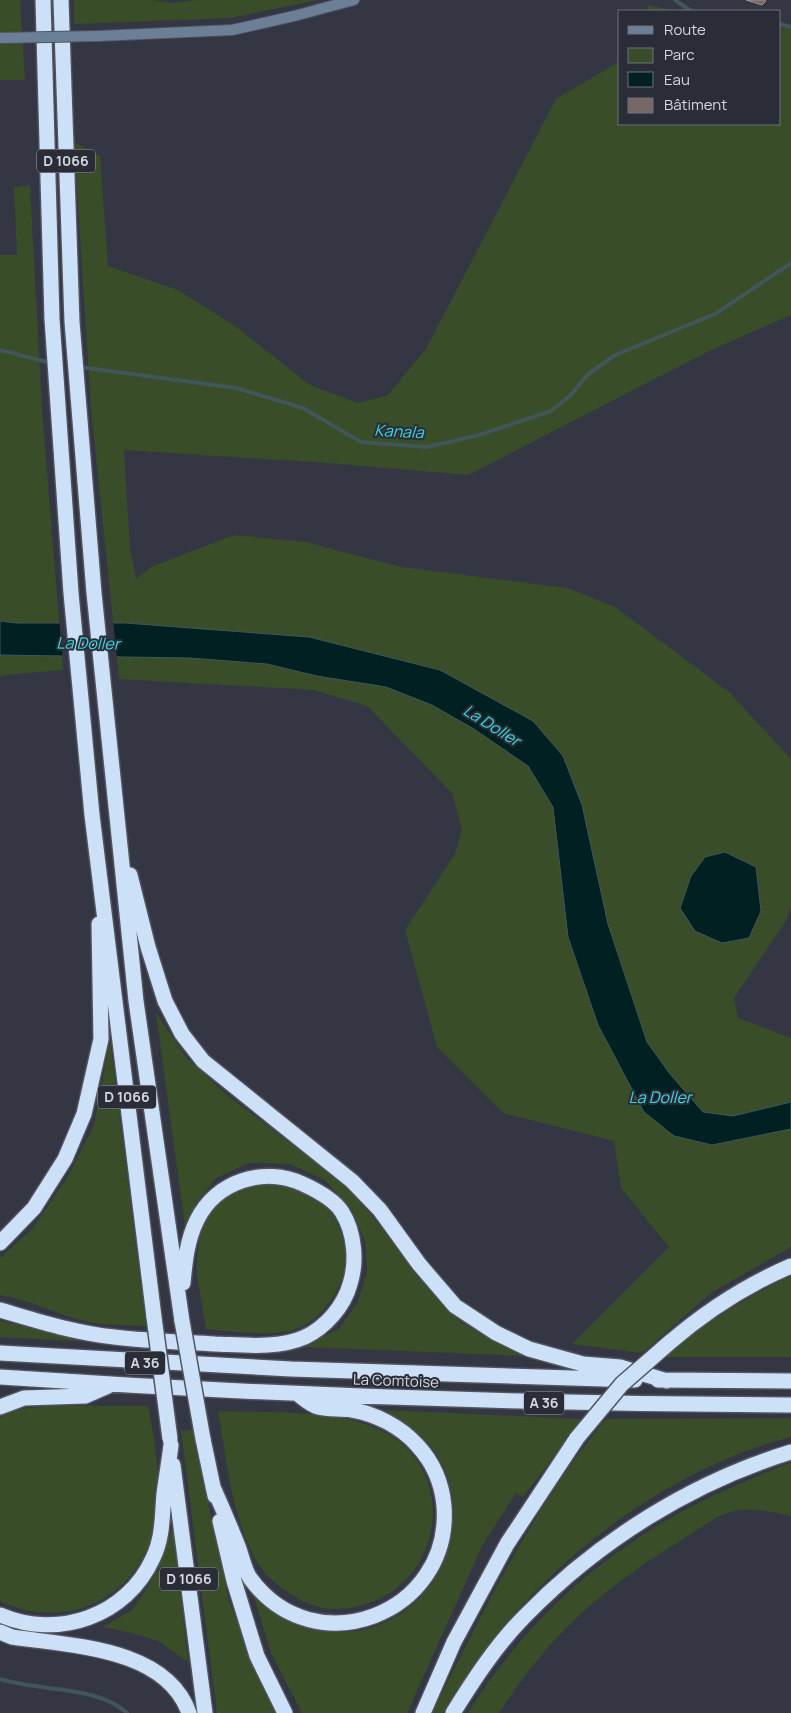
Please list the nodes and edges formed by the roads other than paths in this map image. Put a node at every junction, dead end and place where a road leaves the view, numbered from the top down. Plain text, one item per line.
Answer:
1 (43, 0) edge
2 (60, 0) edge
3 (354, 0) edge
4 (0, 38) edge
5 (118, 834) junction
6 (101, 878) junction
7 (0, 1243) edge
8 (791, 1266) edge
9 (180, 1302) junction
10 (0, 1310) edge
11 (0, 1353) edge
12 (0, 1377) edge
13 (667, 1380) junction
14 (791, 1381) edge
15 (110, 1385) junction
16 (298, 1395) junction
17 (791, 1405) edge
18 (0, 1407) edge
19 (171, 1442) junction
20 (791, 1452) edge
21 (212, 1487) junction
22 (0, 1615) edge
23 (0, 1632) edge
24 (189, 1713) edge
25 (205, 1713) edge
26 (285, 1713) edge
27 (423, 1713) edge
28 (453, 1713) edge

1 - 6 highway, D 1066
2 - 5 highway, D 1066
3 - 4 street, bridge
5 - 9 highway, D 1066
5 - 13 highway
6 - 7 highway
6 - 19 highway, D 1066, bridge
8 - 27 highway, bridge
9 - 10 highway
9 - 21 highway, D 1066, bridge
11 - 13 highway, La Comtoise / A 36
12 - 15 highway, La Comtoise / A 36
13 - 14 highway, La Comtoise / A 36
15 - 16 highway, La Comtoise / A 36
15 - 18 highway
16 - 17 highway, La Comtoise / A 36
16 - 21 highway
19 - 22 highway
19 - 25 highway, D 1066
20 - 28 highway
21 - 26 highway, D 1066
23 - 24 highway

